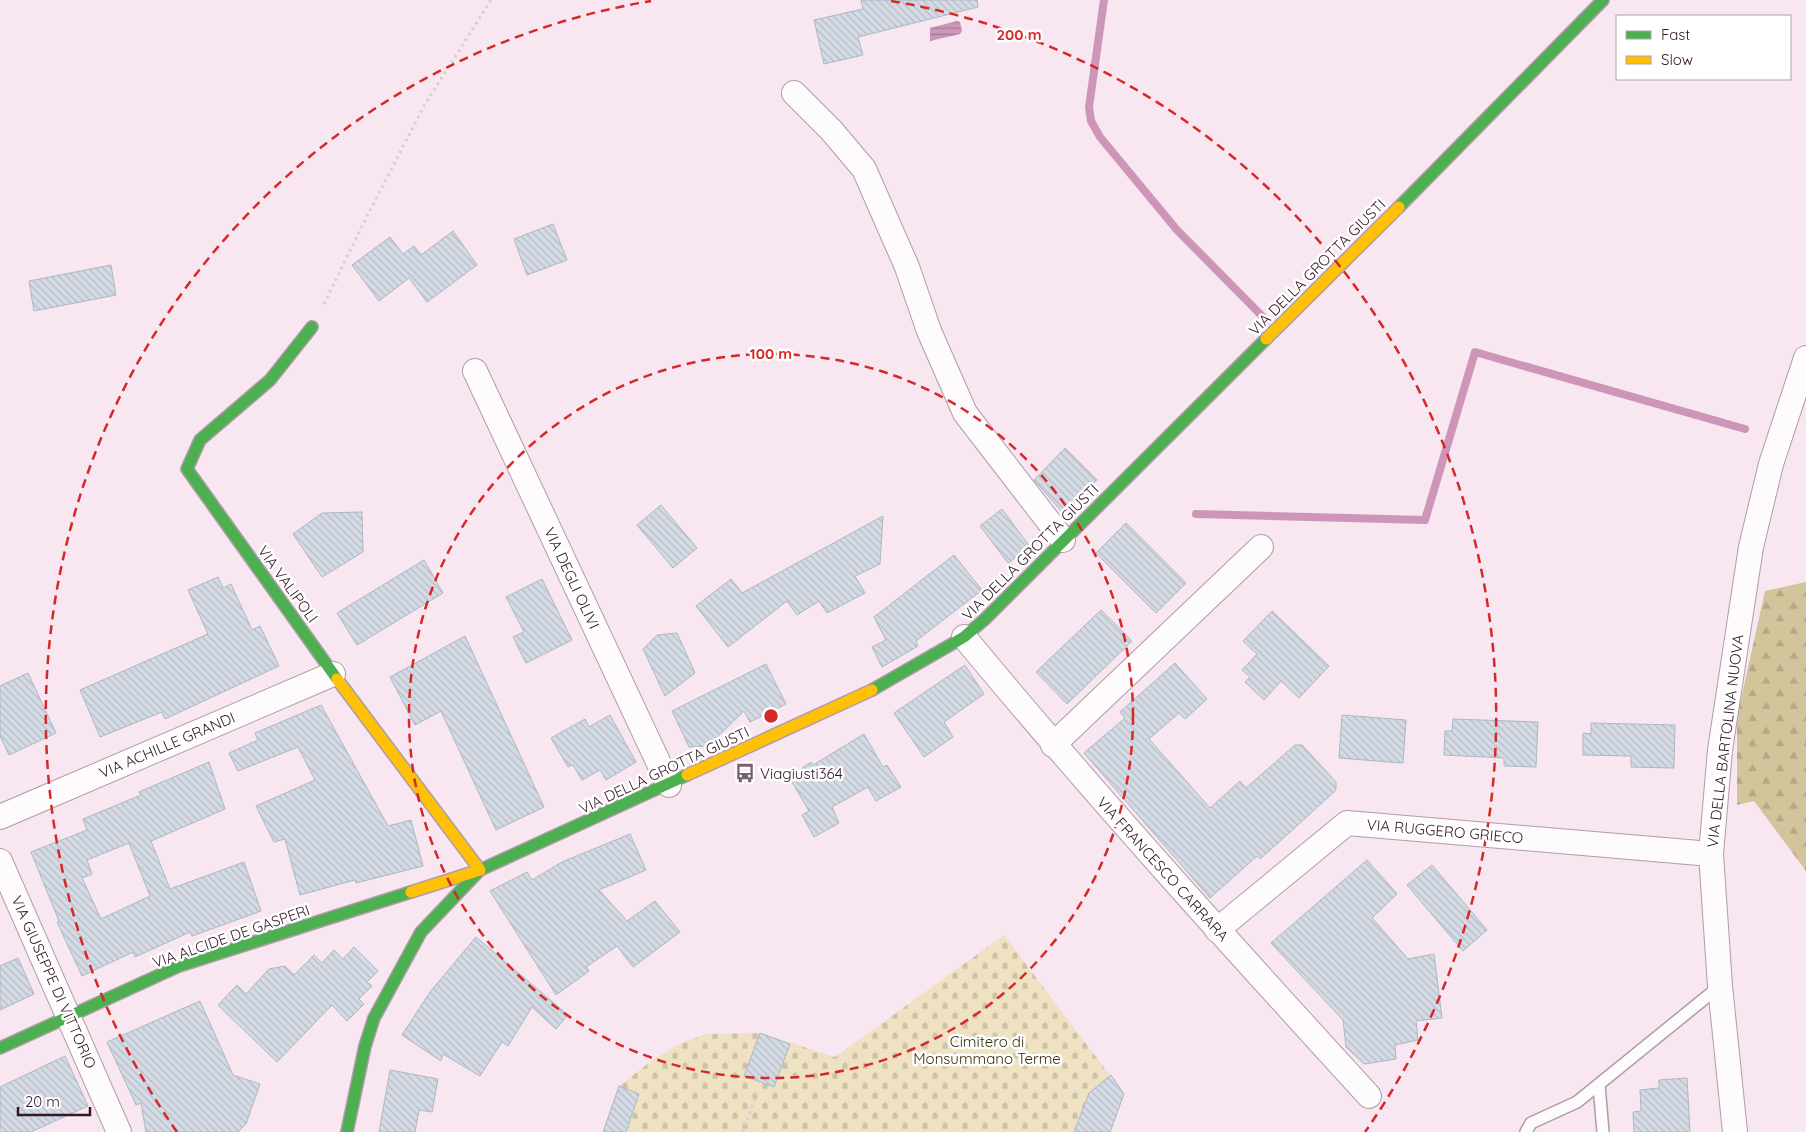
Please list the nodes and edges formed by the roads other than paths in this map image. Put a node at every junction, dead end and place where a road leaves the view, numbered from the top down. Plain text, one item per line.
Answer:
1 (1603, 0) edge
2 (794, 93) dead end
3 (312, 327) road end
4 (1806, 358) edge
5 (475, 371) dead end
6 (1063, 540) junction
7 (1261, 547) dead end
8 (964, 637) junction
9 (333, 674) junction
10 (1053, 745) junction
11 (669, 785) junction
12 (0, 817) edge
13 (1711, 854) junction
14 (0, 861) edge
15 (480, 870) junction
16 (1217, 930) junction
17 (1720, 986) junction
18 (70, 1016) junction
19 (0, 1048) edge
20 (1599, 1085) junction
21 (1369, 1096) dead end
22 (119, 1132) edge
23 (347, 1132) edge
24 (1526, 1132) edge
25 (1603, 1132) edge
26 (1735, 1132) edge

1 - 6 street, VIA DELLA GROTTA GIUSTI
2 - 6 street
3 - 9 street, VIA VALIPOLI
4 - 13 street, VIA DELLA BARTOLINA NUOVA
5 - 11 street, VIA DEGLI OLIVI
6 - 8 street, VIA DELLA GROTTA GIUSTI
7 - 10 street
8 - 10 street, VIA FRANCESCO CARRARA
8 - 11 street, VIA DELLA GROTTA GIUSTI
9 - 12 street, VIA ACHILLE GRANDI
9 - 15 street, VIA VALIPOLI
10 - 16 street, VIA FRANCESCO CARRARA
11 - 15 street, VIA DELLA GROTTA GIUSTI
13 - 16 street, VIA RUGGERO GRIECO
13 - 17 street, VIA DELLA BARTOLINA NUOVA
14 - 18 street, VIA GIUSEPPE DI VITTORIO
15 - 18 street, VIA ALCIDE DE GASPERI
15 - 23 street, VIA DELLA GROTTA GIUSTI
16 - 21 street, VIA FRANCESCO CARRARA
17 - 20 lane
17 - 26 street, VIA DELLA BARTOLINA NUOVA
18 - 19 street, VIA ALCIDE DE GASPERI
18 - 22 street, VIA GIUSEPPE DI VITTORIO
20 - 24 lane
20 - 25 lane

